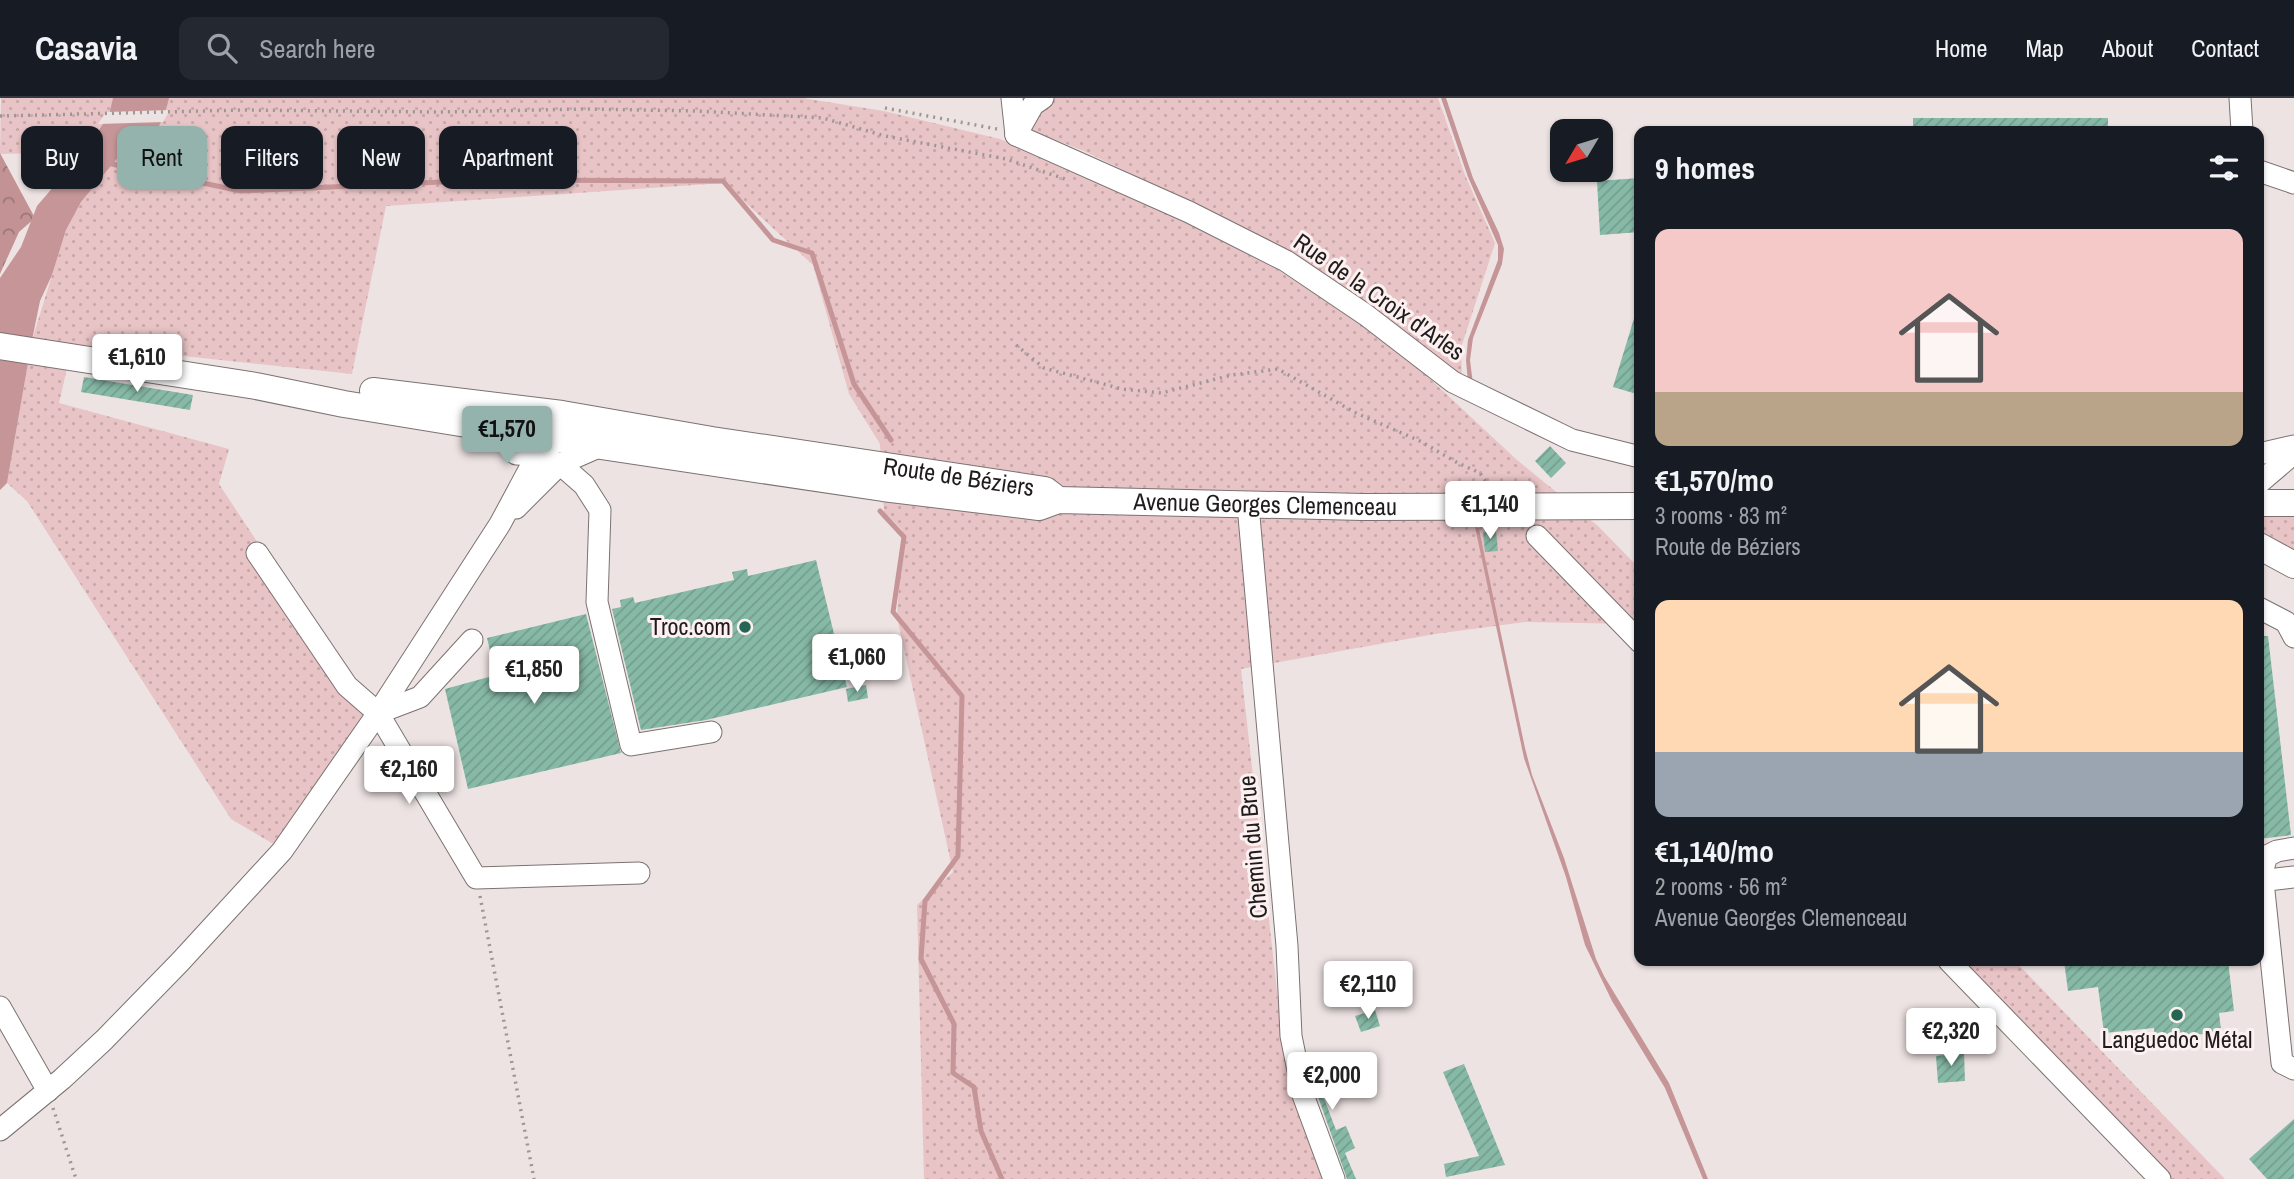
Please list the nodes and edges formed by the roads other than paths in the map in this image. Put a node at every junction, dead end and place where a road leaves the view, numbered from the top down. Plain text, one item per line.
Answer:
1 (1012, 98) edge
2 (1043, 98) edge
3 (2241, 98) edge
4 (2242, 126) edge
5 (1016, 135) junction
6 (2264, 173) edge
7 (2294, 183) edge
8 (0, 346) edge
9 (256, 386) junction
10 (449, 421) junction
11 (552, 436) junction
12 (601, 446) junction
13 (2294, 446) edge
14 (2264, 453) edge
15 (516, 454) junction
16 (1634, 456) edge
17 (560, 464) junction
18 (2264, 479) edge
19 (1058, 500) junction
20 (2264, 503) edge
21 (2294, 503) edge
22 (1248, 505) junction
23 (1634, 506) edge
24 (500, 524) junction
25 (1537, 537) dead end
26 (2264, 549) edge
27 (257, 553) dead end
28 (2294, 565) edge
29 (2264, 611) edge
30 (1634, 636) edge
31 (2294, 637) edge
32 (472, 640) dead end
33 (378, 713) junction
34 (711, 732) dead end
35 (2294, 848) edge
36 (2264, 863) edge
37 (639, 873) dead end
38 (2294, 877) edge
39 (2264, 881) edge
40 (2264, 902) edge
41 (1954, 966) edge
42 (0, 1007) edge
43 (2288, 1066) edge
44 (48, 1091) junction
45 (0, 1130) edge
46 (1334, 1179) edge
47 (2160, 1179) edge

1 - 5 street
2 - 5 street
3 - 4 street
5 - 16 street, Rue de la Croix d'Arles
6 - 7 street
8 - 9 main road, Route de Béziers
9 - 10 main road, Route de Béziers
9 - 11 main road, Route de Béziers
10 - 11 main road, Route de Béziers
10 - 15 street
11 - 12 main road, Route de Béziers
11 - 15 street
11 - 17 street
11 - 19 main road, Route de Béziers
11 - 24 street
12 - 17 street
12 - 19 main road, Route de Béziers
13 - 14 street
13 - 18 street
15 - 24 street
17 - 24 street
17 - 34 street
19 - 22 main road, Avenue Georges Clemenceau
20 - 21 main road
22 - 23 main road, Avenue Georges Clemenceau
22 - 46 street, Chemin du Brue
24 - 33 street
25 - 30 street
26 - 28 main road
27 - 33 street
29 - 31 street
32 - 33 street
33 - 37 street
33 - 44 street
35 - 36 street
38 - 39 street
40 - 43 street
41 - 47 street
42 - 44 street
44 - 45 street

